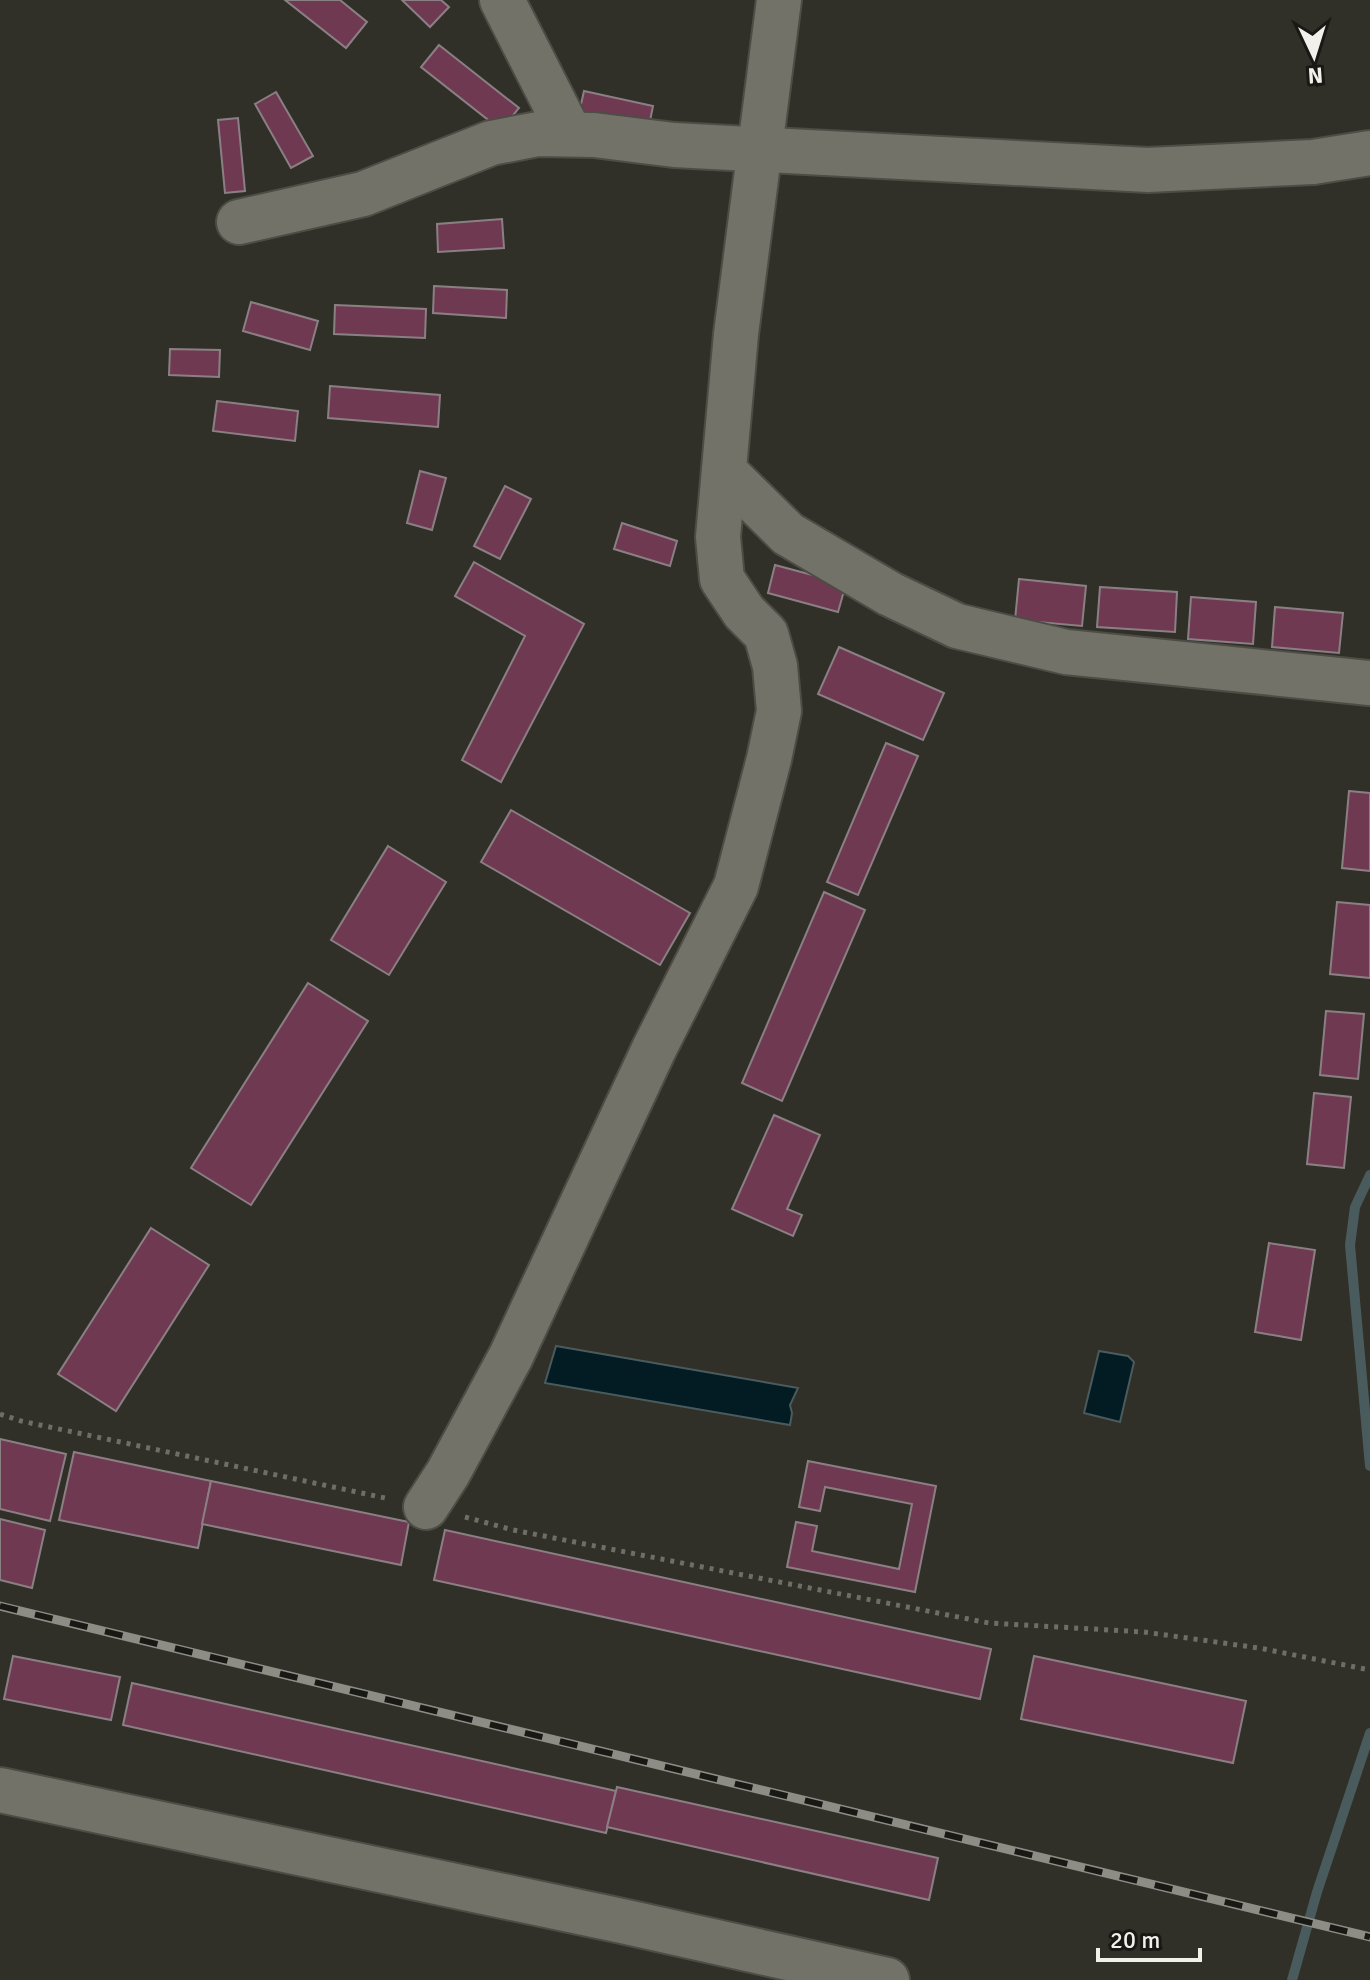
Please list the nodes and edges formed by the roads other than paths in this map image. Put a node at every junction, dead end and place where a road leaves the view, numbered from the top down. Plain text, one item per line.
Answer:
1 (502, 0) edge
2 (779, 0) edge
3 (570, 134) junction
4 (761, 150) junction
5 (1370, 153) edge
6 (239, 222) dead end
7 (724, 471) junction
8 (1370, 683) edge
9 (426, 1507) road end
10 (0, 1790) edge
11 (887, 1980) edge

1 - 3 street
2 - 4 street
3 - 4 street
3 - 6 street
4 - 5 street
4 - 7 street
7 - 8 street
7 - 9 street
10 - 11 street

